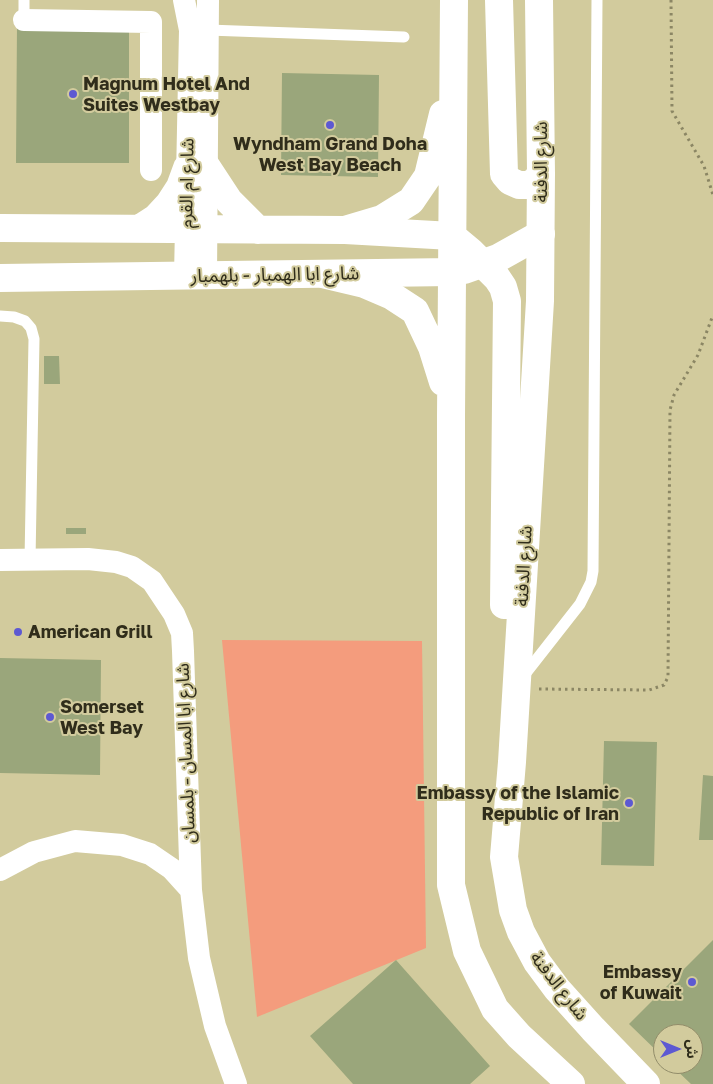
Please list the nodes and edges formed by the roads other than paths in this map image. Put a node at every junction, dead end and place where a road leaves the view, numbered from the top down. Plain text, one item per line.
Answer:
1 (184, 0) edge
2 (208, 0) edge
3 (454, 0) edge
4 (499, 0) edge
5 (539, 0) edge
6 (597, 0) edge
7 (24, 10) edge
8 (208, 30) junction
9 (404, 37) dead end
10 (453, 89) junction
11 (197, 167) junction
12 (151, 170) dead end
13 (541, 173) junction
14 (0, 228) edge
15 (139, 229) junction
16 (196, 230) junction
17 (258, 230) junction
18 (345, 230) junction
19 (541, 234) junction
20 (452, 236) junction
21 (484, 264) junction
22 (452, 272) junction
23 (326, 275) junction
24 (196, 276) junction
25 (0, 278) edge
26 (0, 316) edge
27 (451, 416) junction
28 (0, 560) edge
29 (30, 560) junction
30 (516, 687) junction
31 (512, 762) junction
32 (0, 870) edge
33 (191, 890) junction
34 (236, 1084) edge
35 (572, 1084) edge
36 (646, 1084) edge

1 - 11 street, شارع ام القرم
2 - 8 street
3 - 10 main road
4 - 13 main road
5 - 13 main road, شارع الدفنة
6 - 30 lane
7 - 12 street
8 - 9 lane
8 - 11 street
10 - 18 main road
10 - 20 main road
11 - 15 main road
11 - 16 street
11 - 17 main road
13 - 19 main road, شارع الدفنة
14 - 15 main road
15 - 16 main road
16 - 17 main road
16 - 24 street
17 - 18 main road
18 - 20 main road
19 - 21 main road, شارع ابا الهمبار - بلهمبار
19 - 30 main road, شارع الدفنة
20 - 21 main road
20 - 22 main road
21 - 22 main road, شارع ابا الهمبار - بلهمبار
21 - 31 main road
22 - 23 main road, شارع ابا الهمبار - بلهمبار
22 - 27 main road
23 - 24 main road, شارع ابا الهمبار - بلهمبار
23 - 27 main road
24 - 25 main road, شارع ابا الهمبار - بلهمبار
26 - 29 lane
27 - 35 main road
28 - 29 street, شارع ابا المسان - بلمسان
29 - 33 street, شارع ابا المسان - بلمسان
30 - 31 main road, شارع الدفنة
31 - 36 main road, شارع الدفنة
32 - 33 street
33 - 34 street, شارع ابا المسان - بلمسان

